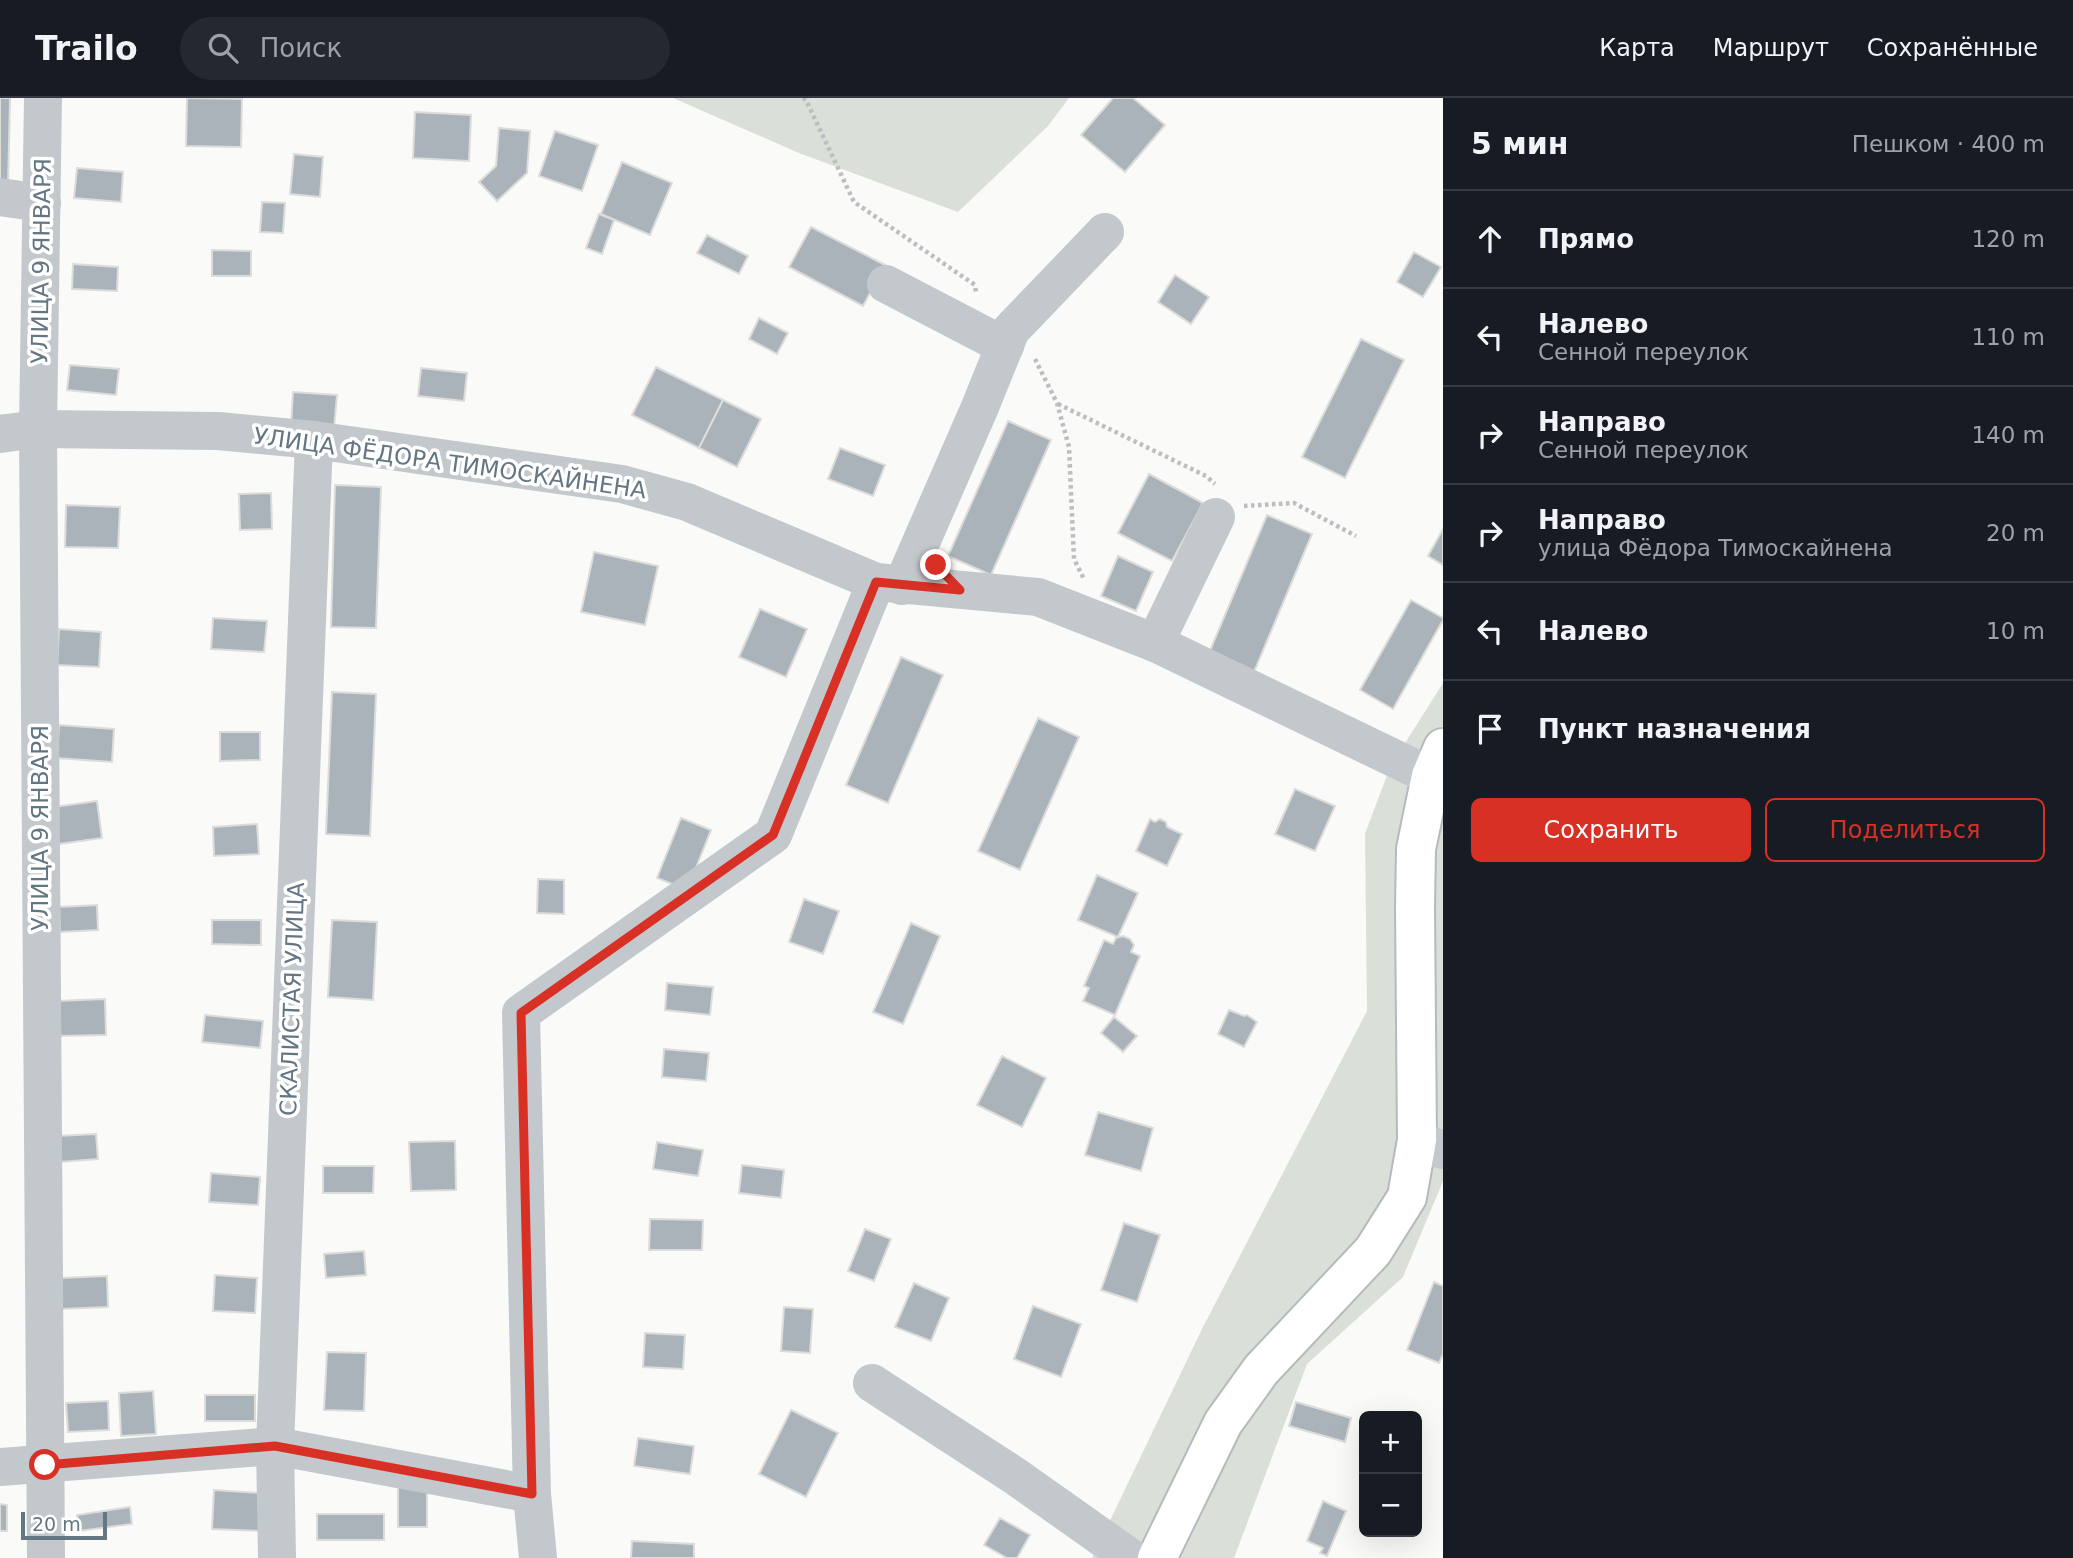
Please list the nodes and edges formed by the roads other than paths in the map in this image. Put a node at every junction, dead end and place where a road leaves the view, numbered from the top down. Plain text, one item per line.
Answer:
1 (43, 98) edge
2 (0, 197) edge
3 (42, 203) junction
4 (1105, 232) dead end
5 (886, 284) dead end
6 (1008, 338) junction
7 (38, 429) junction
8 (0, 434) edge
9 (314, 440) junction
10 (1226, 504) road end
11 (927, 530) junction
12 (889, 584) junction
13 (960, 590) junction
14 (1155, 643) junction
15 (1437, 762) edge
16 (1430, 1145) edge
17 (872, 1383) dead end
18 (275, 1446) junction
19 (45, 1465) junction
20 (0, 1467) edge
21 (532, 1494) junction
22 (46, 1558) edge
23 (277, 1558) edge
24 (538, 1558) edge
25 (1131, 1558) edge
26 (1157, 1558) edge

1 - 3 street, УЛИЦА 9 ЯНВАРЯ
2 - 3 street
3 - 7 street, УЛИЦА 9 ЯНВАРЯ
4 - 6 street
5 - 6 street
6 - 11 street
7 - 8 street, УЛИЦА ФЁДОРА ТИМОСКАЙНЕНА
7 - 9 street, УЛИЦА ФЁДОРА ТИМОСКАЙНЕНА
7 - 19 street, УЛИЦА 9 ЯНВАРЯ
9 - 12 street, УЛИЦА ФЁДОРА ТИМОСКАЙНЕНА
9 - 18 street, СКАЛИСТАЯ УЛИЦА
10 - 14 street
11 - 12 street
11 - 13 street
12 - 13 street, УЛИЦА ФЁДОРА ТИМОСКАЙНЕНА
12 - 21 street
13 - 14 street, УЛИЦА ФЁДОРА ТИМОСКАЙНЕНА
14 - 15 street, УЛИЦА ФЁДОРА ТИМОСКАЙНЕНА
15 - 16 main road
16 - 26 main road
17 - 25 street
18 - 19 street
18 - 21 street
18 - 23 street, СКАЛИСТАЯ УЛИЦА
19 - 20 street
19 - 22 street, УЛИЦА 9 ЯНВАРЯ
21 - 24 street

